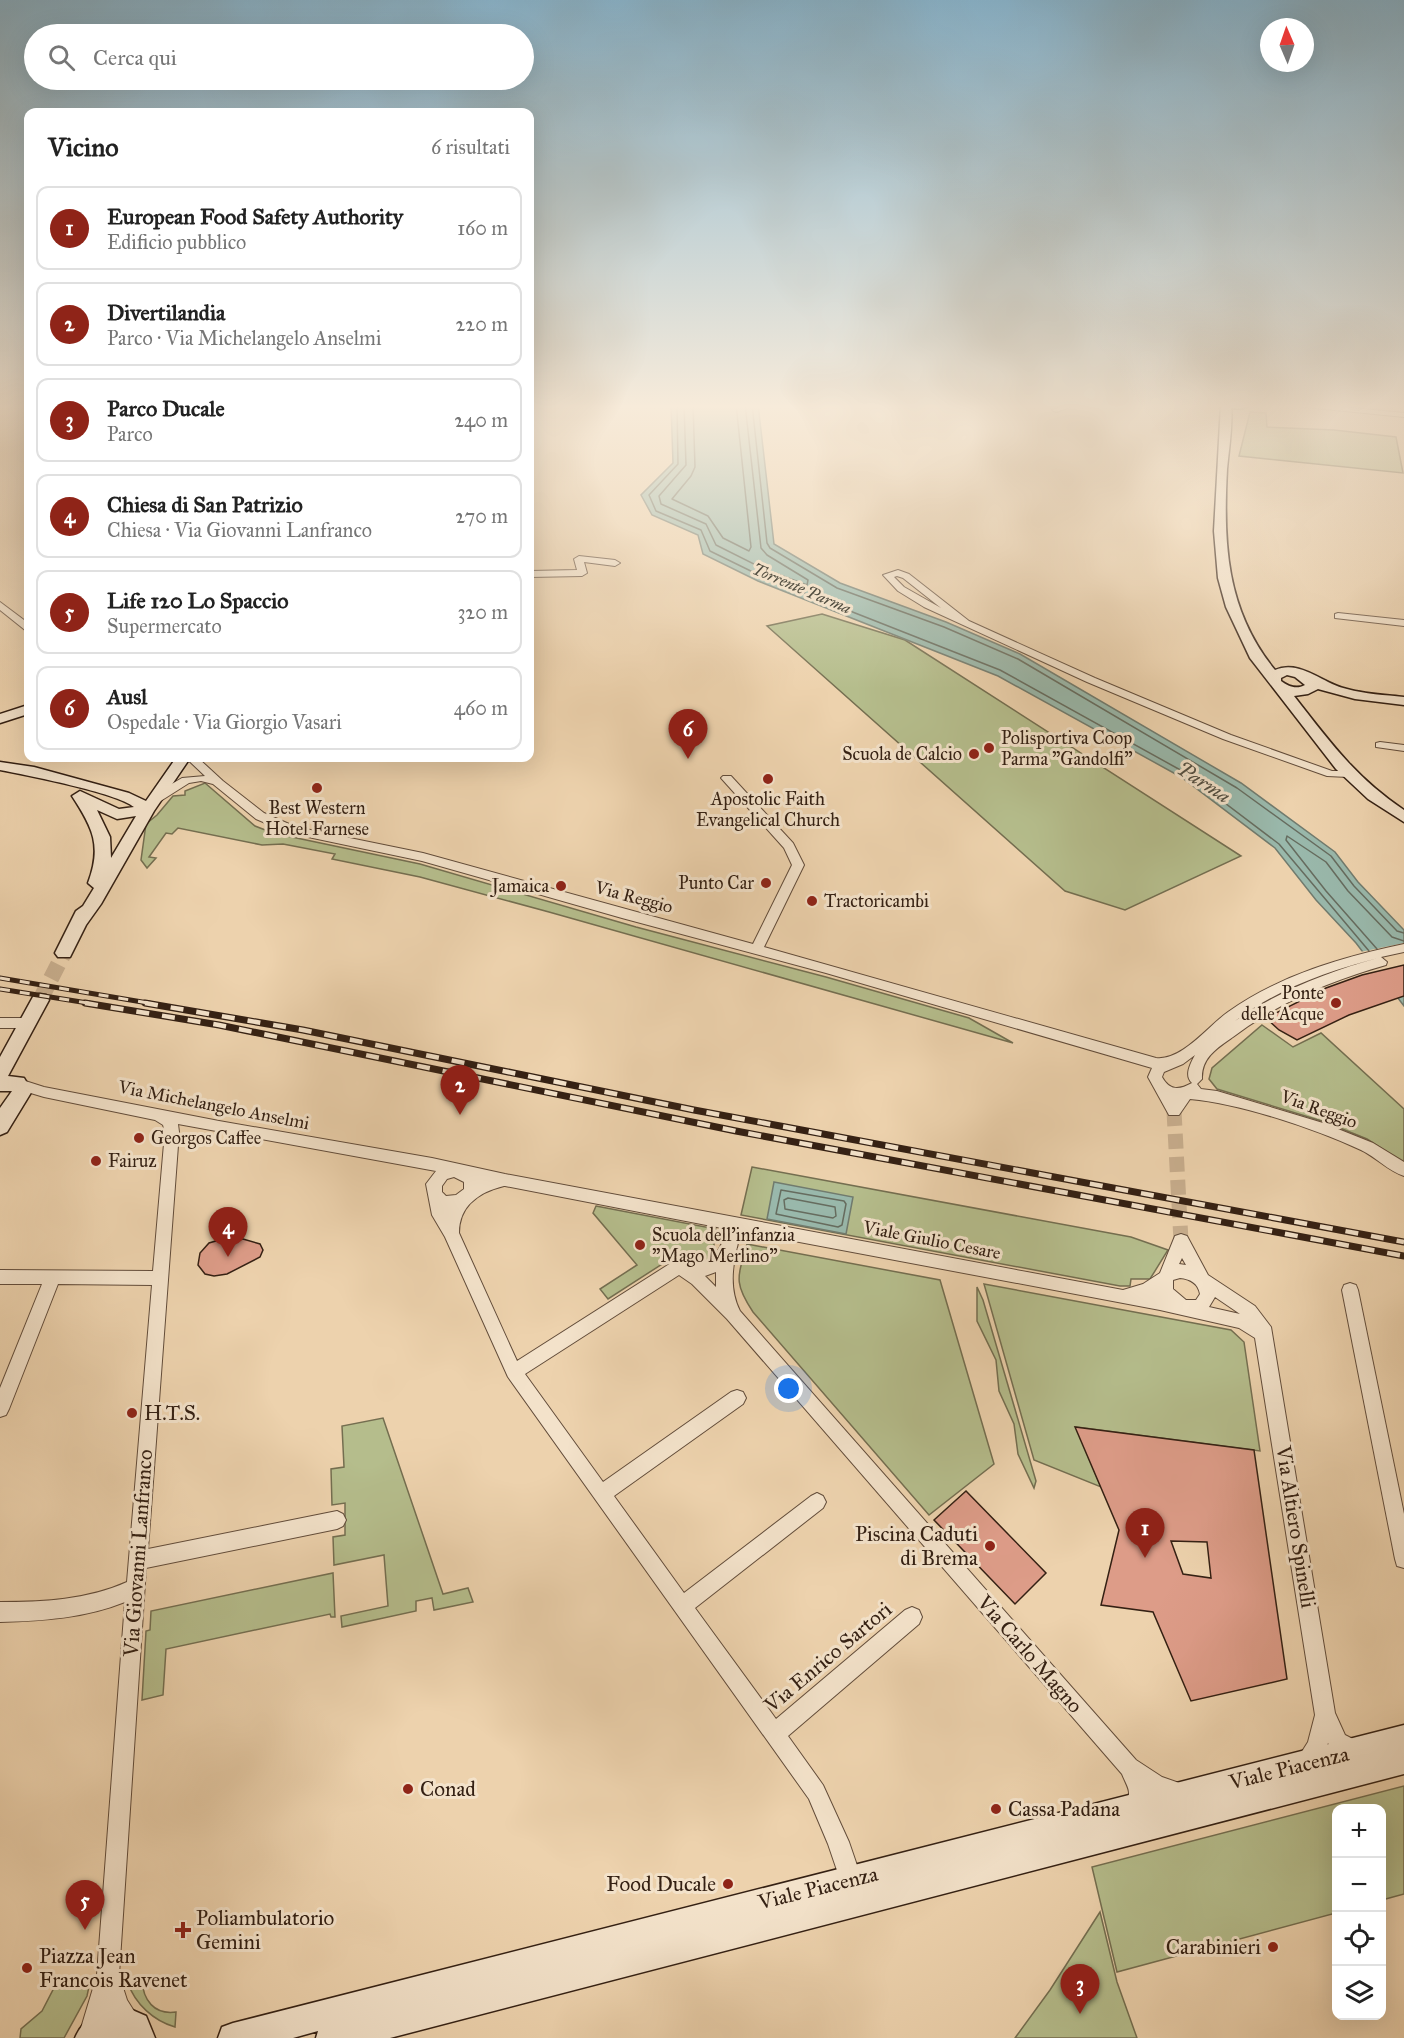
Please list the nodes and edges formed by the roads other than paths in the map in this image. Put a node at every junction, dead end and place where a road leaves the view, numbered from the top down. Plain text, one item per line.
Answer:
1 (1221, 499) edge
2 (615, 563) dead end
3 (534, 574) edge
4 (0, 605) edge
5 (1338, 616) dead end
6 (1404, 623) edge
7 (24, 625) edge
8 (977, 629) junction
9 (1254, 647) junction
10 (1305, 681) junction
11 (1276, 682) junction
12 (1404, 701) edge
13 (1297, 707) junction
14 (24, 711) edge
15 (7, 717) edge
16 (1380, 745) dead end
17 (1404, 748) edge
18 (180, 762) edge
19 (196, 762) edge
20 (0, 766) edge
21 (1348, 774) junction
22 (727, 778) dead end
23 (56, 779) junction
24 (219, 783) junction
25 (80, 796) junction
26 (150, 805) junction
27 (1404, 817) edge
28 (80, 921) junction
29 (1404, 948) edge
30 (756, 950) junction
31 (64, 953) tunnel mouth
32 (1404, 957) edge
33 (1276, 996) junction
34 (40, 1000) tunnel mouth
35 (0, 1023) edge
36 (28, 1023) junction
37 (1117, 1052) junction
38 (1166, 1065) junction
39 (2, 1066) edge
40 (1159, 1085) junction
41 (1191, 1087) junction
42 (11, 1090) edge
43 (49, 1103) dead end
44 (157, 1114) junction
45 (192, 1121) junction
46 (0, 1126) edge
47 (172, 1132) junction
48 (402, 1160) junction
49 (1404, 1170) edge
50 (460, 1172) junction
51 (505, 1180) junction
52 (434, 1192) junction
53 (467, 1196) junction
54 (736, 1223) junction
55 (451, 1233) junction
56 (728, 1249) junction
57 (688, 1269) junction
58 (0, 1277) edge
59 (53, 1277) junction
60 (159, 1278) junction
61 (1166, 1278) junction
62 (1202, 1280) junction
63 (1350, 1290) dead end
64 (1121, 1295) junction
65 (1186, 1307) junction
66 (734, 1316) junction
67 (1266, 1339) junction
68 (514, 1372) junction
69 (737, 1398) dead end
70 (0, 1409) edge
71 (601, 1494) junction
72 (818, 1502) dead end
73 (337, 1520) dead end
74 (1404, 1558) edge
75 (138, 1560) junction
76 (136, 1587) junction
77 (682, 1606) junction
78 (0, 1612) edge
79 (912, 1617) dead end
80 (1325, 1715) junction
81 (774, 1734) junction
82 (1404, 1738) edge
83 (1364, 1749) junction
84 (1404, 1760) edge
85 (1129, 1767) junction
86 (1292, 1767) junction
87 (1189, 1793) junction
88 (1134, 1808) junction
89 (851, 1880) junction
90 (108, 1976) junction
91 (141, 2034) edge
92 (90, 2038) edge
93 (233, 2038) edge
94 (331, 2038) edge

1 - 9 main road
2 - 3 street
4 - 7 street
5 - 6 street
8 - 8 street
8 - 21 street
9 - 10 main road
9 - 11 main road
10 - 11 main road
10 - 11 main road
10 - 12 main road
10 - 13 main road
11 - 13 main road
13 - 21 main road
14 - 15 main road
16 - 17 street
18 - 26 main road
19 - 24 street, Via Reggio
20 - 23 main road
21 - 27 main road
22 - 30 street
23 - 25 main road
23 - 26 main road
24 - 26 street
24 - 30 street, Via Reggio
25 - 26 main road
25 - 28 main road
26 - 28 main road
28 - 31 main road
29 - 33 street
30 - 37 street, Via Reggio
32 - 33 street
33 - 38 street
33 - 41 street
34 - 36 main road
35 - 36 street
36 - 39 main road
37 - 38 street, Via Reggio
37 - 40 street, Via Reggio
38 - 40 street
38 - 41 street, Via Reggio
39 - 42 main road
40 - 41 street, Via Reggio
41 - 49 street, Via Reggio
42 - 43 street
42 - 44 street, Via Michelangelo Anselmi
42 - 46 main road
44 - 45 street, Via Michelangelo Anselmi
44 - 47 street
45 - 47 street
45 - 48 street, Via Michelangelo Anselmi
47 - 60 street, Via Giovanni Lanfranco
48 - 50 street, Via Michelangelo Anselmi
48 - 52 street, Via Michelangelo Anselmi
50 - 51 street, Via Michelangelo Anselmi
50 - 52 street
50 - 53 street
51 - 53 street, Via Michelangelo Anselmi
51 - 54 street, Via Michelangelo Anselmi
52 - 53 street, Via Michelangelo Anselmi
52 - 55 street, Via Enrico Sartori
53 - 55 street
54 - 56 street, Via Carlo Magno
54 - 64 street, Viale Giulio Cesare
55 - 68 street, Via Enrico Sartori
56 - 57 street
56 - 66 street, Via Carlo Magno
57 - 66 street
57 - 68 street
58 - 59 street
59 - 60 street
59 - 70 street
60 - 75 street, Via Giovanni Lanfranco
61 - 62 street
61 - 62 street
61 - 64 street
61 - 65 street
62 - 65 street
62 - 67 street, Via Altiero Spinelli
63 - 74 street
64 - 65 street, Viale Giulio Cesare
65 - 67 street, Viale Giulio Cesare
66 - 85 street, Via Carlo Magno
67 - 80 street, Via Altiero Spinelli
68 - 71 street, Via Enrico Sartori
69 - 71 street
71 - 77 street, Via Enrico Sartori
72 - 77 street
73 - 75 street
75 - 76 street, Via Giovanni Lanfranco
76 - 78 street
76 - 90 street, Via Giovanni Lanfranco
77 - 81 street, Via Enrico Sartori
79 - 81 street, Via Enrico Sartori
80 - 83 street, Via Altiero Spinelli
80 - 86 street, Via Altiero Spinelli
81 - 89 street, Via Enrico Sartori
82 - 83 main road, Viale Piacenza
83 - 86 main road, Viale Piacenza
84 - 94 main road, Viale Piacenza
85 - 87 street, Via Carlo Magno
85 - 88 street, Via Carlo Magno
86 - 87 main road, Viale Piacenza
87 - 88 main road, Viale Piacenza
88 - 89 main road, Viale Piacenza
89 - 93 main road, Viale Piacenza
90 - 91 street, Via Giovanni Lanfranco
90 - 92 street, Via Giovanni Lanfranco
91 - 92 main road

